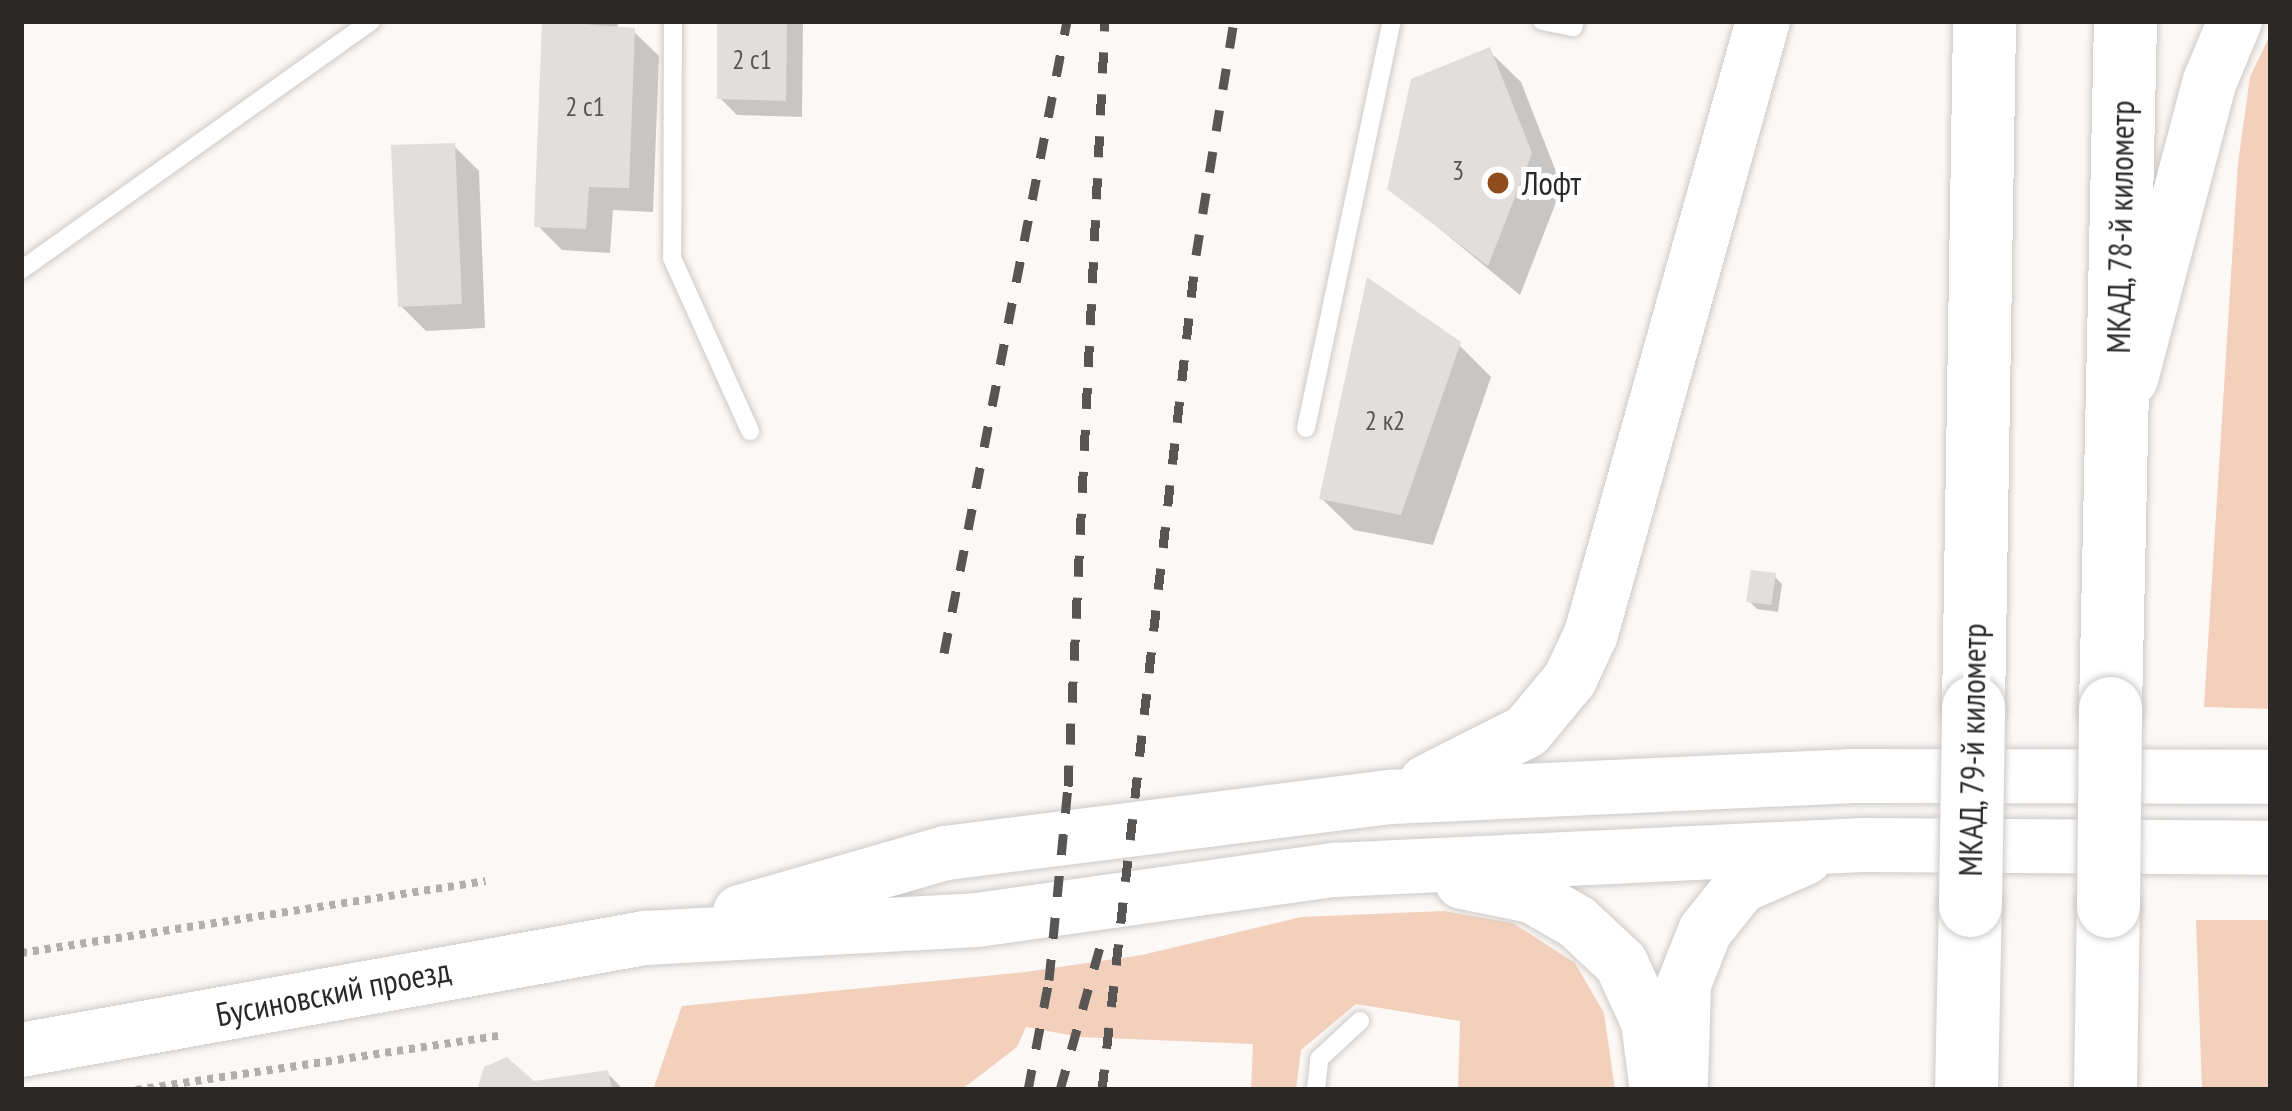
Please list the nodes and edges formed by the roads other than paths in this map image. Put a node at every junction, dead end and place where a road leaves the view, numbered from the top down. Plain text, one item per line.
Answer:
1 (371, 21) edge
2 (673, 21) edge
3 (1392, 21) edge
4 (1542, 21) edge
5 (1575, 21) edge
6 (1763, 21) edge
7 (1984, 21) edge
8 (2125, 21) edge
9 (2235, 21) edge
10 (21, 269) edge
11 (1306, 428) dead end
12 (750, 431) dead end
13 (2116, 433) junction
14 (2271, 777) edge
15 (1391, 797) junction
16 (1863, 844) junction
17 (2271, 848) edge
18 (1334, 870) junction
19 (645, 938) junction
20 (1360, 1021) dead end
21 (21, 1050) edge
22 (1316, 1090) edge
23 (1657, 1090) edge
24 (1681, 1090) edge
25 (1966, 1090) edge
26 (2105, 1090) edge

1 - 10 lane
2 - 12 lane
3 - 11 lane
4 - 5 lane
6 - 15 main road
7 - 25 highway, МКАД, 79-й километр, bridge
8 - 13 highway, МКАД, 78-й километр
9 - 13 main road
13 - 26 highway, bridge
14 - 15 main road
15 - 19 main road
16 - 17 main road
16 - 18 main road
16 - 24 main road
18 - 19 main road
18 - 23 main road
19 - 21 main road, Бусиновский проезд
20 - 22 lane

